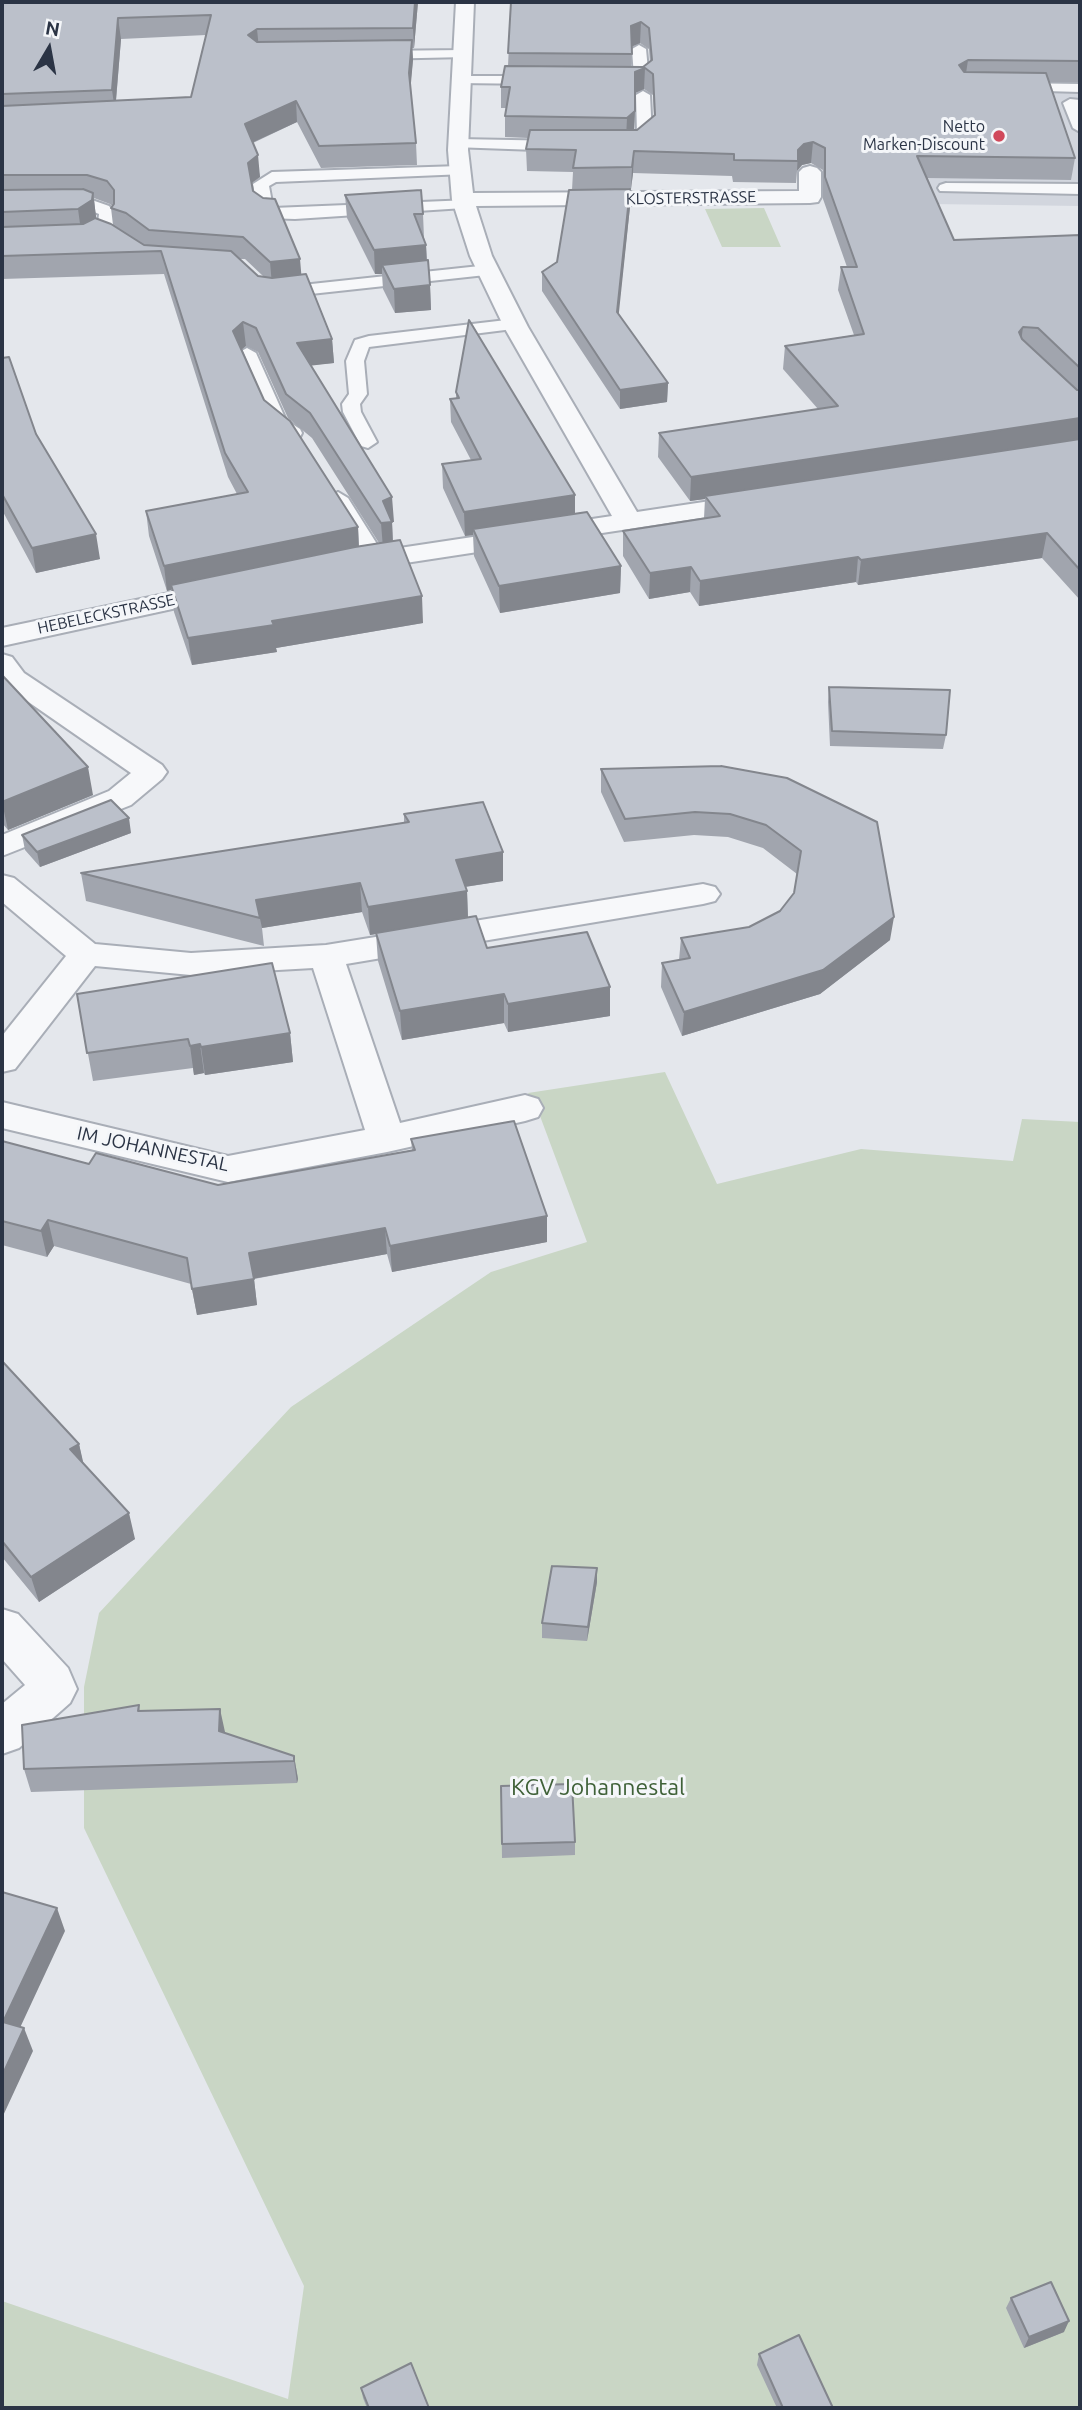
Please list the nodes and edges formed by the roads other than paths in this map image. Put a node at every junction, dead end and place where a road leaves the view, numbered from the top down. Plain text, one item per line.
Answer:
1 (465, 2) edge
2 (639, 49) edge
3 (463, 54) junction
4 (354, 55) edge
5 (462, 80) junction
6 (559, 80) edge
7 (600, 81) edge
8 (1004, 87) edge
9 (1080, 88) edge
10 (643, 94) edge
11 (1080, 104) edge
12 (1080, 128) edge
13 (458, 144) junction
14 (577, 146) edge
15 (603, 146) edge
16 (460, 171) junction
17 (810, 172) dead end
18 (946, 188) dead end
19 (1080, 188) edge
20 (463, 202) junction
21 (2, 205) edge
22 (98, 233) junction
23 (121, 241) edge
24 (2, 242) edge
25 (489, 270) junction
26 (257, 283) edge
27 (515, 324) junction
28 (247, 352) dead end
29 (368, 442) dead end
30 (308, 450) edge
31 (329, 483) edge
32 (780, 498) edge
33 (629, 522) junction
34 (377, 560) junction
35 (329, 568) edge
36 (249, 585) edge
37 (4, 630) edge
38 (2, 663) edge
39 (2, 846) edge
40 (2, 885) edge
41 (703, 894) dead end
42 (86, 954) junction
43 (326, 956) junction
44 (2, 1060) edge
45 (525, 1108) dead end
46 (2, 1115) edge
47 (387, 1139) junction
48 (2, 1628) edge
49 (2, 1733) edge

1 - 3 street
2 - 7 lane
3 - 4 lane
3 - 5 street
5 - 6 lane
5 - 13 street
8 - 9 lane
10 - 15 lane
11 - 12 lane
13 - 14 lane
13 - 16 street
16 - 20 street
16 - 20 lane
17 - 20 street, KLOSTERSTRASSE
18 - 19 lane
20 - 25 street
21 - 22 lane
22 - 23 lane
22 - 24 lane
25 - 26 lane
25 - 27 street
27 - 29 lane
27 - 33 street
28 - 30 lane
31 - 34 lane
32 - 33 street
33 - 34 street
34 - 35 street
36 - 37 street, HEBELECKSTRASSE
38 - 39 street
40 - 42 street
41 - 43 street
42 - 43 street
42 - 44 street
43 - 47 street
45 - 47 street, IM JOHANNESTAL
46 - 47 street, IM JOHANNESTAL
48 - 49 street

